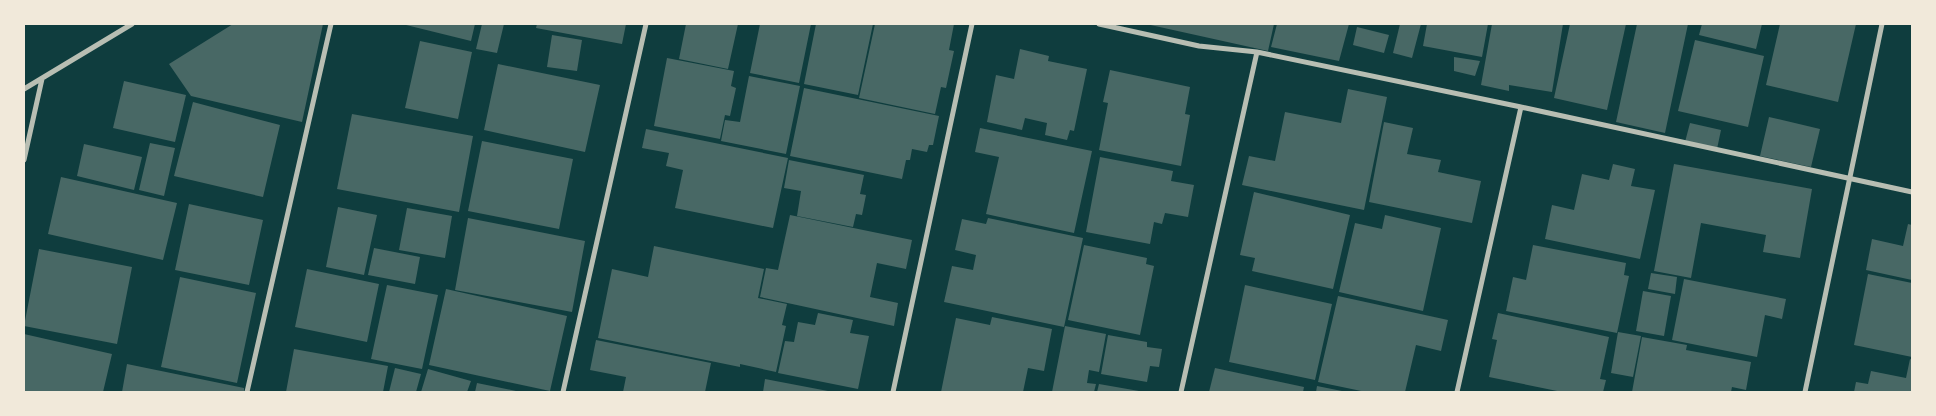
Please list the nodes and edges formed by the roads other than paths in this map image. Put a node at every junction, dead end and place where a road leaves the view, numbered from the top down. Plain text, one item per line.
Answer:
1 (132, 24) edge
2 (331, 24) edge
3 (646, 24) edge
4 (972, 24) edge
5 (1099, 24) edge
6 (1882, 24) edge
7 (1257, 52) junction
8 (42, 79) junction
9 (24, 89) edge
10 (1521, 107) junction
11 (24, 160) edge
12 (1850, 179) junction
13 (1912, 192) edge
14 (247, 392) edge
15 (563, 392) edge
16 (893, 392) edge
17 (1181, 392) edge
18 (1457, 392) edge
19 (1805, 392) edge

1 - 8 street
2 - 14 street
3 - 15 street
4 - 16 street
5 - 7 street
6 - 12 street
7 - 10 street
7 - 17 street
8 - 9 street
8 - 11 street
10 - 12 street
10 - 18 street
12 - 13 street
12 - 19 street

